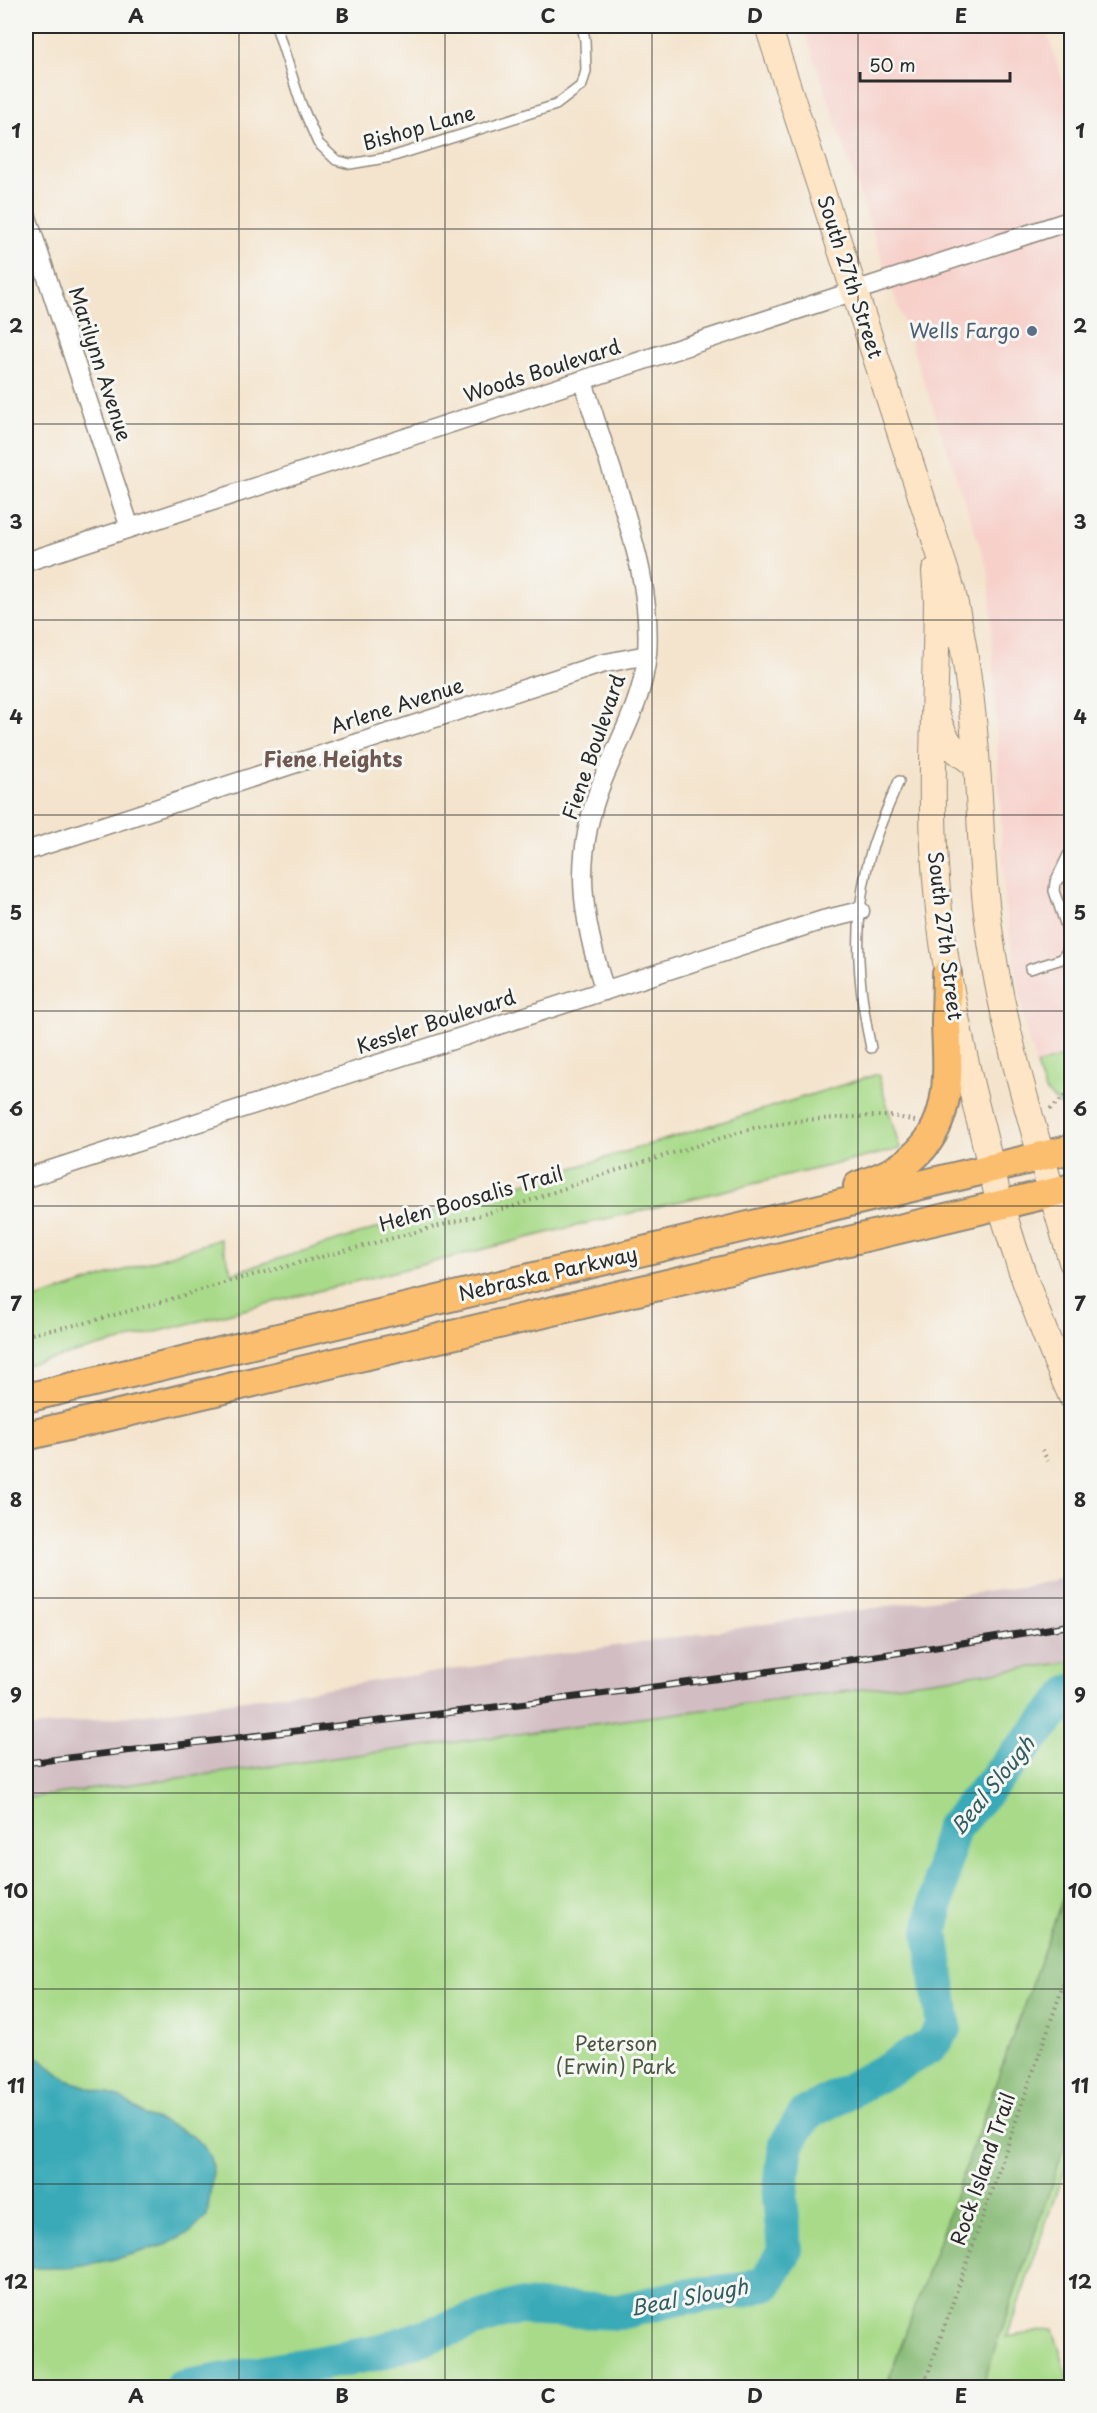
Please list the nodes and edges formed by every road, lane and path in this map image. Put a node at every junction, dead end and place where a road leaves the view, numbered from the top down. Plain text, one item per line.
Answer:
1 (582, 26) edge
2 (768, 26) edge
3 (278, 30) edge
4 (26, 214) edge
5 (1071, 220) edge
6 (855, 292) junction
7 (583, 381) junction
8 (130, 528) junction
9 (931, 529) junction
10 (26, 562) edge
11 (646, 655) junction
12 (935, 711) junction
13 (977, 765) junction
14 (899, 781) dead end
15 (26, 851) edge
16 (1071, 852) edge
17 (1071, 869) edge
18 (1055, 882) junction
19 (860, 910) junction
20 (1030, 969) dead end
21 (947, 974) junction
22 (605, 991) junction
23 (871, 1048) dead end
24 (1071, 1091) edge
25 (1050, 1108) dead end
26 (917, 1122) dead end
27 (1071, 1149) edge
28 (1042, 1157) junction
29 (991, 1168) junction
30 (26, 1178) edge
31 (1062, 1190) edge
32 (1000, 1205) junction
33 (671, 1244) junction
34 (1071, 1262) edge
35 (26, 1335) edge
36 (1071, 1397) edge
37 (26, 1398) edge
38 (26, 1436) edge
39 (1042, 1450) dead end
40 (1048, 1461) dead end
41 (1071, 1960) edge
42 (923, 2388) edge

1 - 3 lane, Bishop Lane
2 - 6 main road, South 27th Street
4 - 8 street, Marilynn Avenue
5 - 6 street, Woods Boulevard
6 - 7 street, Woods Boulevard
6 - 9 main road, South 27th Street
7 - 8 street, Woods Boulevard
7 - 11 street, Fiene Boulevard
8 - 10 street, Woods Boulevard
9 - 12 main road, South 27th Street
9 - 13 main road, South 27th Street
11 - 15 street, Arlene Avenue
11 - 22 street, Fiene Boulevard
12 - 13 main road
12 - 21 main road, South 27th Street
13 - 28 main road, South 27th Street
14 - 19 lane
16 - 18 lane
17 - 18 lane
18 - 20 lane
19 - 22 street, Kessler Boulevard
19 - 23 lane
21 - 29 main road, South 27th Street
21 - 33 main road
22 - 30 street, Kessler Boulevard
24 - 25 path
26 - 35 path, Helen Boosalis Trail
27 - 28 main road, Nebraska Parkway
28 - 29 main road, Nebraska Parkway
28 - 31 main road, South 27th Street
29 - 32 main road, South 27th Street
29 - 33 main road, Nebraska Parkway
31 - 32 main road, Nebraska Parkway
31 - 34 main road, South 27th Street
32 - 36 main road, South 27th Street
32 - 38 main road, Nebraska Parkway
33 - 37 main road, Nebraska Parkway
39 - 40 path
41 - 42 path, Rock Island Trail

